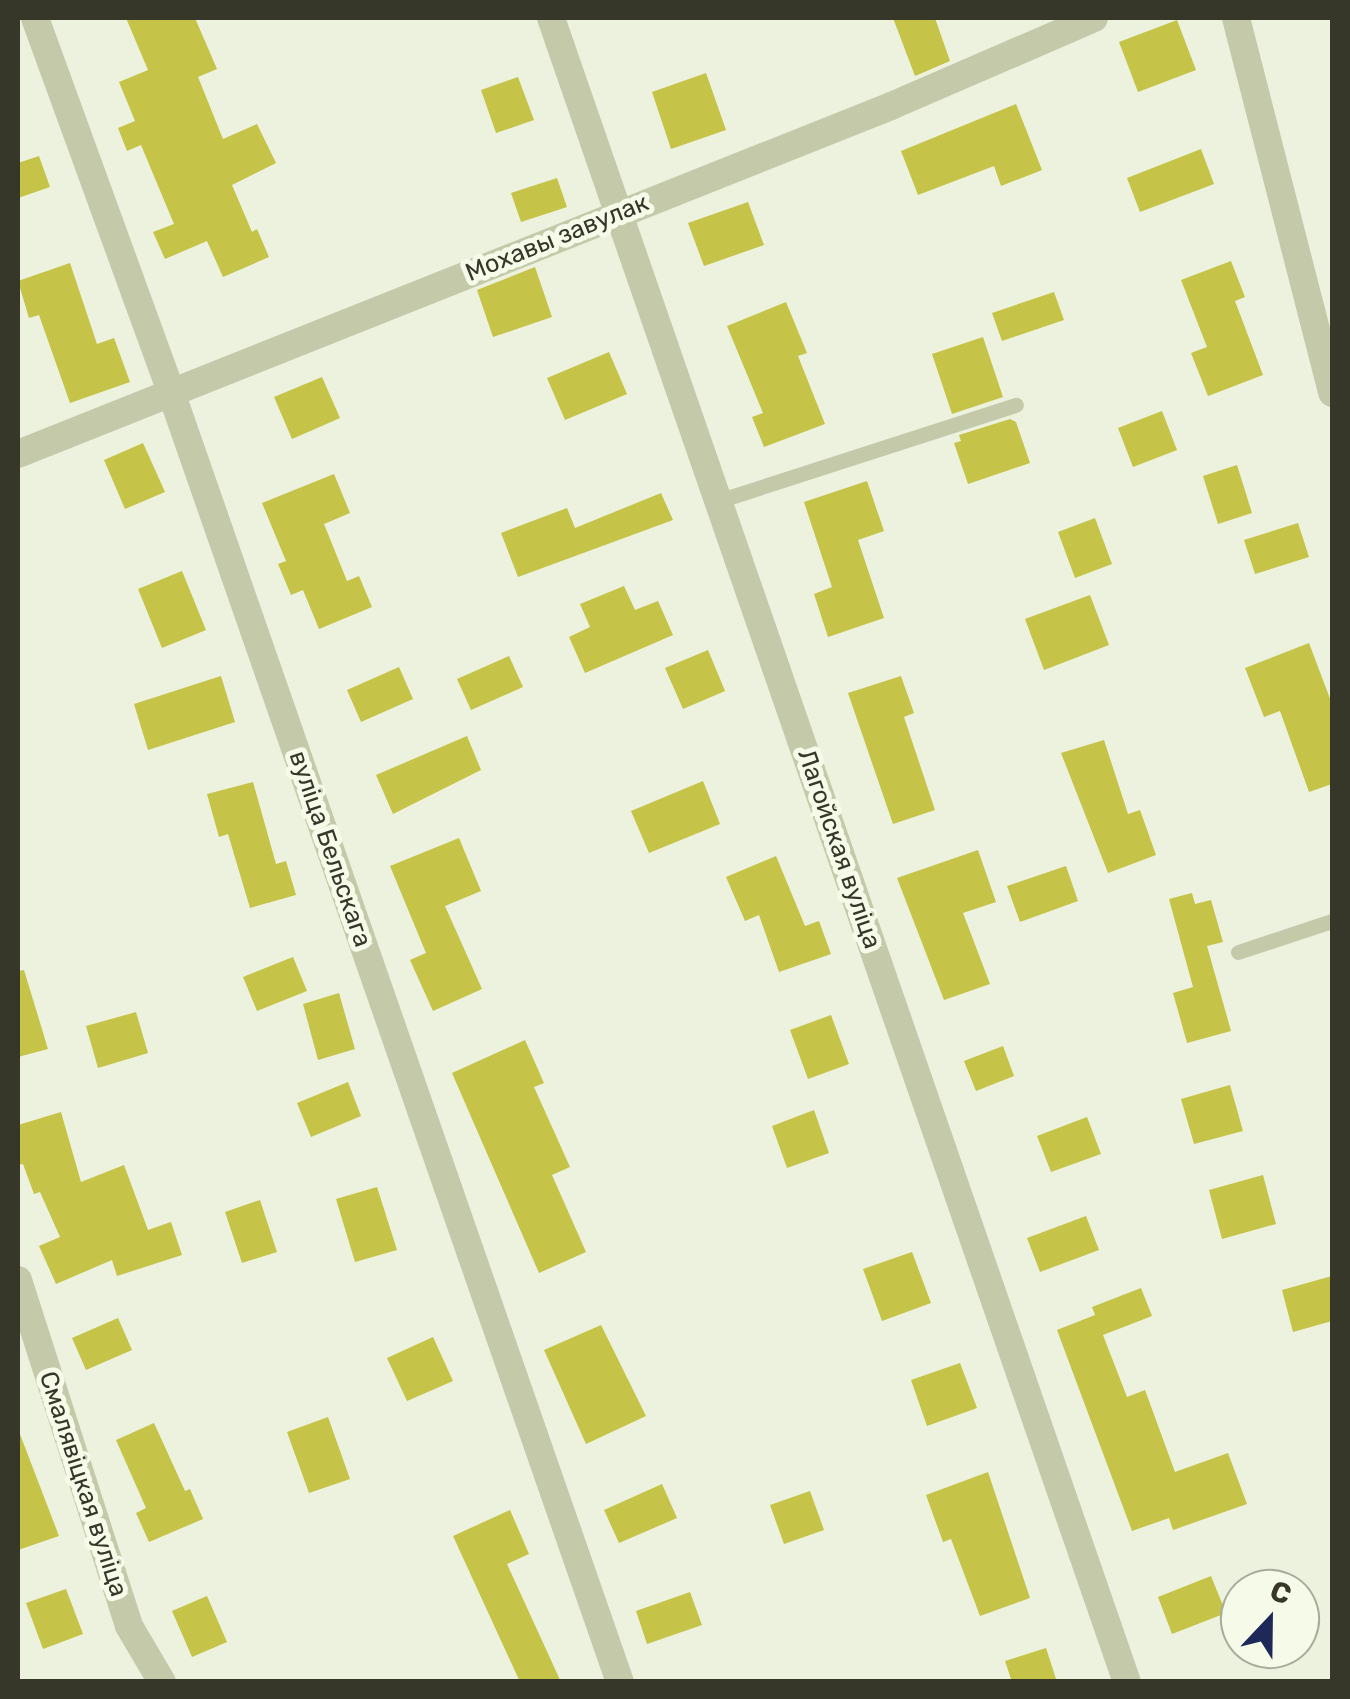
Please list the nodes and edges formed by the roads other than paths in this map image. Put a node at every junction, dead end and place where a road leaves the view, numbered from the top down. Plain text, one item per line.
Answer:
1 (35, 18) edge
2 (551, 18) edge
3 (1094, 18) edge
4 (1236, 18) edge
5 (619, 212) junction
6 (171, 392) junction
7 (1332, 392) edge
8 (1016, 405) dead end
9 (18, 454) edge
10 (718, 501) junction
11 (1332, 921) edge
12 (1238, 952) dead end
13 (18, 1280) edge
14 (162, 1682) edge
15 (620, 1682) edge
16 (1127, 1682) edge

1 - 6 street, вуліца Бельскага
2 - 5 street, Лагойская вуліца
3 - 5 street, Мохавы завулак
4 - 7 street
5 - 6 street, Мохавы завулак
5 - 10 street, Лагойская вуліца
6 - 9 street, Мохавы завулак
6 - 15 street, вуліца Бельскага
8 - 10 lane
10 - 16 street, Лагойская вуліца
11 - 12 lane
13 - 14 street, Смалявіцкая вуліца

